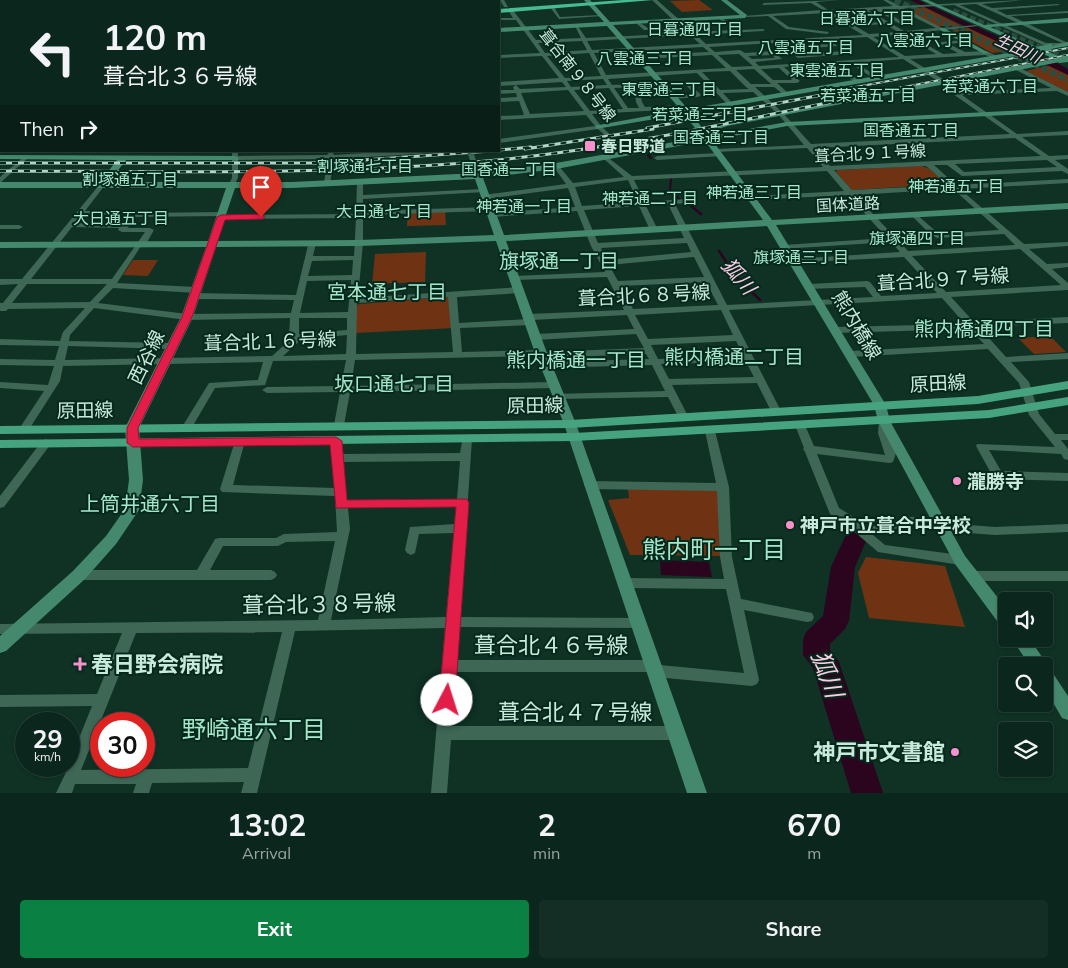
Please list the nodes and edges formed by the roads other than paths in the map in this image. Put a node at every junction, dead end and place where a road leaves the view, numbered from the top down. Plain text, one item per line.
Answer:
1 (652, 0) edge
2 (724, 0) edge
3 (759, 0) edge
4 (838, 0) edge
5 (885, 0) edge
6 (924, 0) edge
7 (970, 0) edge
8 (1009, 0) edge
9 (1018, 0) edge
10 (1023, 0) edge
11 (1045, 0) edge
12 (590, 1) edge
13 (810, 1) edge
14 (1002, 1) junction
15 (938, 3) edge
16 (976, 3) junction
17 (764, 4) junction
18 (504, 5) edge
19 (1058, 5) junction
20 (900, 7) junction
21 (954, 7) junction
22 (1033, 7) junction
23 (552, 8) junction
24 (1017, 8) junction
25 (877, 9) junction
26 (991, 9) junction
27 (1068, 9) edge
28 (850, 10) junction
29 (864, 10) junction
30 (828, 12) junction
31 (1048, 13) junction
32 (779, 14) junction
33 (967, 14) junction
34 (1032, 14) junction
35 (769, 15) junction
36 (858, 15) dead end
37 (745, 16) junction
38 (980, 16) junction
39 (1005, 16) junction
40 (516, 18) junction
41 (720, 18) junction
42 (500, 20) edge
43 (605, 20) junction
44 (676, 20) junction
45 (865, 20) dead end
46 (1066, 20) edge
47 (1048, 21) junction
48 (639, 22) junction
49 (887, 23) junction
50 (902, 23) dead end
51 (1022, 23) junction
52 (872, 24) junction
53 (756, 25) dead end
54 (850, 25) junction
55 (992, 25) junction
56 (1000, 25) junction
57 (577, 26) junction
58 (978, 26) junction
59 (684, 27) junction
60 (674, 28) dead end
61 (788, 28) junction
62 (524, 29) junction
63 (646, 29) junction
64 (655, 29) dead end
65 (942, 29) junction
66 (500, 30) edge
67 (763, 30) dead end
68 (737, 31) junction
69 (903, 32) junction
70 (690, 33) junction
71 (581, 34) junction
72 (1068, 34) edge
73 (652, 35) junction
74 (1049, 35) junction
75 (868, 36) junction
76 (530, 37) junction
77 (695, 38) junction
78 (824, 38) junction
79 (837, 38) junction
80 (584, 40) junction
81 (965, 41) junction
82 (534, 42) junction
83 (625, 43) junction
84 (721, 44) junction
85 (1068, 44) edge
86 (703, 45) junction
87 (835, 45) junction
88 (669, 47) junction
89 (1034, 50) junction
90 (760, 51) dead end
91 (589, 52) junction
92 (731, 52) junction
93 (771, 52) junction
94 (712, 53) junction
95 (846, 53) junction
96 (986, 53) junction
97 (1017, 53) junction
98 (543, 54) junction
99 (964, 54) junction
100 (678, 55) junction
101 (744, 55) junction
102 (660, 56) dead end
103 (942, 56) junction
104 (500, 57) edge
105 (797, 57) dead end
106 (995, 57) junction
107 (779, 58) junction
108 (786, 58) dead end
109 (903, 58) junction
110 (1068, 59) edge
111 (750, 61) junction
112 (855, 61) junction
113 (1057, 61) junction
114 (829, 63) junction
115 (1042, 64) junction
116 (780, 66) junction
117 (1068, 66) edge
118 (758, 68) junction
119 (1016, 68) junction
120 (730, 69) junction
121 (920, 70) junction
122 (698, 71) junction
123 (781, 74) dead end
124 (789, 74) junction
125 (765, 75) junction
126 (773, 75) dead end
127 (604, 78) junction
128 (876, 78) junction
129 (705, 79) junction
130 (563, 80) junction
131 (659, 81) junction
132 (857, 81) junction
133 (944, 82) junction
134 (514, 83) junction
135 (1046, 83) junction
136 (500, 84) edge
137 (774, 84) junction
138 (611, 86) junction
139 (636, 86) junction
140 (751, 88) junction
141 (570, 89) junction
142 (1059, 89) junction
143 (517, 91) junction
144 (1012, 91) junction
145 (500, 92) edge
146 (719, 92) junction
147 (786, 94) junction
148 (956, 94) junction
149 (1068, 94) edge
150 (672, 96) junction
151 (521, 99) junction
152 (500, 100) edge
153 (764, 101) junction
154 (731, 105) junction
155 (1068, 105) edge
156 (813, 108) junction
157 (643, 110) junction
158 (684, 110) junction
159 (1068, 110) edge
160 (627, 111) junction
161 (982, 112) junction
162 (588, 113) junction
163 (528, 116) junction
164 (826, 116) junction
165 (500, 118) edge
166 (786, 118) junction
167 (599, 127) junction
168 (1068, 133) edge
169 (704, 135) junction
170 (1017, 136) junction
171 (500, 141) edge
172 (808, 146) junction
173 (620, 148) junction
174 (414, 152) edge
175 (470, 152) edge
176 (379, 153) edge
177 (718, 153) junction
178 (121, 154) edge
179 (235, 154) edge
180 (330, 154) edge
181 (628, 154) junction
182 (1068, 156) edge
183 (0, 157) edge
184 (26, 157) junction
185 (606, 158) junction
186 (657, 158) dead end
187 (1048, 158) junction
188 (949, 163) junction
189 (928, 164) junction
190 (556, 166) junction
191 (828, 169) junction
192 (1066, 170) edge
193 (476, 171) junction
194 (733, 173) junction
195 (630, 178) junction
196 (1, 180) edge
197 (327, 180) junction
198 (1068, 181) edge
199 (105, 182) junction
200 (233, 182) junction
201 (360, 182) junction
202 (571, 186) junction
203 (954, 187) junction
204 (850, 193) junction
205 (485, 194) junction
206 (359, 197) junction
207 (751, 198) junction
208 (684, 201) dead end
209 (670, 202) junction
210 (642, 204) junction
211 (1067, 207) edge
212 (580, 208) junction
213 (981, 211) junction
214 (491, 212) junction
215 (82, 213) junction
216 (359, 215) junction
217 (915, 215) junction
218 (222, 216) junction
219 (872, 217) junction
220 (770, 223) junction
221 (72, 225) junction
222 (0, 226) edge
223 (19, 227) dead end
224 (684, 229) junction
225 (654, 230) junction
226 (1005, 232) junction
227 (589, 233) junction
228 (934, 233) junction
229 (501, 238) junction
230 (891, 238) junction
231 (690, 240) junction
232 (312, 243) junction
233 (359, 243) junction
234 (843, 243) junction
235 (140, 244) junction
236 (212, 244) junction
237 (1068, 244) edge
238 (56, 245) junction
239 (0, 246) edge
240 (595, 246) junction
241 (784, 246) junction
242 (1022, 246) junction
243 (697, 254) junction
244 (907, 254) junction
245 (357, 258) junction
246 (854, 258) junction
247 (308, 259) junction
248 (793, 261) junction
249 (605, 263) junction
250 (1068, 265) edge
251 (1045, 267) junction
252 (610, 274) junction
253 (355, 277) junction
254 (515, 278) junction
255 (303, 279) junction
256 (709, 279) junction
257 (0, 282) edge
258 (24, 282) junction
259 (112, 283) junction
260 (616, 284) junction
261 (809, 287) junction
262 (1068, 287) edge
263 (520, 290) junction
264 (195, 293) junction
265 (452, 294) junction
266 (944, 294) junction
267 (299, 298) junction
268 (879, 299) junction
269 (353, 301) junction
270 (820, 303) junction
271 (91, 305) junction
272 (724, 307) junction
273 (2, 308) edge
274 (630, 312) junction
275 (352, 315) junction
276 (295, 316) junction
277 (187, 317) junction
278 (530, 320) junction
279 (1068, 320) edge
280 (456, 326) junction
281 (972, 326) junction
282 (835, 330) junction
283 (351, 332) junction
284 (640, 332) junction
285 (536, 337) junction
286 (296, 338) junction
287 (740, 338) junction
288 (0, 342) edge
289 (64, 342) junction
290 (172, 346) junction
291 (991, 346) junction
292 (648, 347) junction
293 (850, 354) junction
294 (458, 355) junction
295 (351, 356) junction
296 (1068, 356) edge
297 (272, 358) junction
298 (543, 358) junction
299 (750, 359) junction
300 (1004, 360) junction
301 (165, 361) junction
302 (0, 362) edge
303 (655, 362) junction
304 (60, 363) junction
305 (760, 380) junction
306 (666, 382) junction
307 (1068, 385) edge
308 (0, 386) edge
309 (51, 388) junction
310 (345, 388) junction
311 (267, 390) dead end
312 (556, 390) junction
313 (1026, 391) junction
314 (671, 394) junction
315 (1068, 401) edge
316 (880, 405) junction
317 (1032, 407) junction
318 (776, 411) junction
319 (683, 416) junction
320 (884, 421) junction
321 (339, 425) junction
322 (800, 425) junction
323 (188, 427) junction
324 (132, 428) junction
325 (24, 429) junction
326 (0, 430) edge
327 (572, 430) junction
328 (710, 430) junction
329 (1068, 436) edge
330 (1052, 437) junction
331 (467, 440) junction
332 (240, 441) junction
333 (336, 441) junction
334 (133, 443) junction
335 (0, 444) edge
336 (46, 444) junction
337 (808, 449) junction
338 (1066, 453) edge
339 (466, 457) junction
340 (337, 458) junction
341 (1068, 477) edge
342 (590, 485) junction
343 (723, 487) junction
344 (340, 498) junction
345 (462, 503) junction
346 (0, 504) edge
347 (939, 524) junction
348 (460, 528) junction
349 (1068, 528) edge
350 (862, 533) junction
351 (342, 536) junction
352 (411, 550) dead end
353 (960, 560) junction
354 (202, 574) junction
355 (80, 575) junction
356 (271, 575) dead end
357 (974, 576) junction
358 (1068, 576) edge
359 (625, 583) junction
360 (732, 584) junction
361 (736, 603) junction
362 (998, 609) edge
363 (807, 617) dead end
364 (453, 622) junction
365 (638, 623) junction
366 (323, 625) junction
367 (290, 626) junction
368 (132, 628) junction
369 (0, 629) edge
370 (20, 629) junction
371 (0, 646) edge
372 (450, 666) junction
373 (654, 668) junction
374 (1053, 687) edge
375 (102, 700) junction
376 (0, 701) edge
377 (1068, 712) edge
378 (444, 733) junction
379 (676, 733) junction
380 (80, 753) edge
381 (253, 775) junction
382 (155, 776) edge
383 (70, 777) edge
384 (146, 777) edge
385 (64, 793) edge
386 (141, 793) edge
387 (249, 793) edge
388 (439, 793) edge
389 (697, 793) edge

1 - 12 highway
1 - 44 street
2 - 37 street
3 - 17 street
4 - 13 street
5 - 20 street
6 - 15 street
7 - 16 street
8 - 9 street
8 - 14 street
9 - 10 street
9 - 22 street
11 - 19 street
12 - 18 highway
12 - 23 highway
12 - 43 street, 熊内橋線
13 - 17 street
13 - 30 street
14 - 16 street
14 - 24 street
15 - 20 street
15 - 21 street
15 - 33 street
15 - 58 street
16 - 21 street
16 - 26 street
17 - 32 street
18 - 23 highway
18 - 40 street, 葺合南９８号線
19 - 22 street
19 - 27 street
20 - 25 street
20 - 65 street
21 - 38 street
22 - 24 street
22 - 31 street
23 - 43 street
24 - 26 street
24 - 34 street
25 - 29 street
25 - 50 street
26 - 39 street
27 - 31 street
28 - 29 street
28 - 30 street
28 - 36 street
29 - 49 street
30 - 32 street
30 - 54 street
31 - 34 street
31 - 46 street
32 - 35 street
33 - 38 street
33 - 55 street
34 - 39 street
34 - 47 street
35 - 37 street
35 - 61 street
37 - 41 street
38 - 56 street
39 - 51 street
40 - 42 street
40 - 62 street, 葺合南９８号線
41 - 44 street
41 - 68 street
43 - 48 street
43 - 57 street
43 - 83 street, 熊内橋線
44 - 48 street
44 - 59 street
45 - 52 street
46 - 47 street
47 - 51 street
48 - 63 street
49 - 52 street
49 - 69 street
51 - 56 street
51 - 74 street
52 - 54 street
53 - 61 street
54 - 75 street
55 - 56 street
55 - 58 street
55 - 110 street
56 - 85 street
57 - 62 street
57 - 71 street
58 - 65 street
58 - 89 street
58 - 110 street
59 - 60 street
59 - 70 street
61 - 79 street
62 - 66 street
62 - 76 street, 葺合南９８号線
63 - 64 street
63 - 73 street
65 - 69 street
65 - 81 street
67 - 68 street
68 - 70 street
69 - 75 street
69 - 103 street
70 - 73 street
70 - 77 street
71 - 76 street
71 - 80 street
72 - 74 street
73 - 83 street
74 - 85 street
75 - 79 street
75 - 109 street
76 - 82 street, 葺合南９８号線
77 - 83 street
77 - 86 street
78 - 79 street
78 - 84 street
78 - 87 street
80 - 82 street
80 - 83 street
80 - 91 street
81 - 96 street
81 - 99 street
82 - 98 street, 葺合南９８号線
83 - 88 street
83 - 91 street
83 - 131 street, 熊内橋線
84 - 86 street
84 - 92 street
85 - 89 street, bridge
86 - 88 street
86 - 94 street
87 - 93 street
87 - 95 street
88 - 100 street
89 - 97 street
89 - 113 street
90 - 93 street
91 - 98 street
91 - 127 street
92 - 94 street
92 - 101 street
93 - 101 street
93 - 107 street
94 - 100 street
94 - 120 street
95 - 105 street
95 - 112 street
96 - 99 street
96 - 106 street
97 - 106 street
97 - 115 street
98 - 104 street
98 - 130 street, 葺合南９８号線
99 - 103 street
100 - 102 street
101 - 111 street
103 - 109 street
106 - 121 street
107 - 108 street
107 - 111 street
109 - 112 street
109 - 121 street
110 - 113 street, bridge
111 - 118 street
112 - 114 street
112 - 128 street
113 - 115 street
113 - 117 street
114 - 116 street
114 - 132 street
115 - 119 street
116 - 118 street
116 - 124 street
118 - 120 street
118 - 125 street
119 - 133 street
119 - 135 street
120 - 122 street
120 - 140 street
121 - 128 street
121 - 133 street
122 - 129 street
122 - 131 street
123 - 124 street
124 - 137 street
125 - 126 street
125 - 137 street
127 - 130 street
127 - 131 street
127 - 138 street
128 - 132 street
129 - 131 street
129 - 146 street
130 - 134 street
130 - 141 street, 葺合南９８号線
131 - 139 street
131 - 150 street, 熊内橋線
131 - 150 street
132 - 147 street
133 - 148 street
133 - 156 street
134 - 136 street
134 - 143 street
135 - 142 street
135 - 144 street
137 - 140 street
137 - 147 street
138 - 139 street
138 - 141 street
138 - 160 street
139 - 157 street
140 - 146 street
140 - 153 street
141 - 143 street
141 - 162 street, 葺合南９８号線
142 - 144 street
142 - 149 street
143 - 145 street
143 - 151 street
144 - 148 street
146 - 154 street
147 - 153 street
148 - 161 street
150 - 158 street, 熊内橋線
151 - 152 street
151 - 163 street
153 - 154 street
153 - 166 street
154 - 158 street
155 - 161 street
156 - 164 street
156 - 166 street
156 - 166 street
157 - 158 street
157 - 160 street
158 - 167 street
158 - 169 street, 熊内橋線
159 - 161 street
160 - 162 street
161 - 164 street
161 - 166 street
161 - 170 street
162 - 163 street
162 - 167 street, 葺合南９８号線
163 - 165 street
164 - 166 street
166 - 169 street
166 - 169 street
166 - 172 street
167 - 171 street
167 - 173 street, 葺合南９８号線
168 - 170 street
169 - 173 street
169 - 177 street, 熊内橋線
169 - 181 street
170 - 172 street
170 - 187 street
172 - 177 street
172 - 191 street
173 - 181 street, 葺合南９８号線
173 - 193 street
174 - 176 street
175 - 193 street
176 - 180 street
177 - 186 street
177 - 194 street, 熊内橋線
178 - 179 street
178 - 184 street
178 - 199 street
179 - 180 street
179 - 200 street
180 - 197 street
181 - 185 street
182 - 187 street, 葺合北９１号線
183 - 184 street
184 - 196 street
185 - 190 street
185 - 195 street
187 - 188 street, 葺合北９１号線
187 - 192 street
188 - 189 street, 葺合北９１号線
188 - 192 street
189 - 191 street, 葺合北９１号線
189 - 203 street
190 - 193 street
190 - 202 street
191 - 194 street, 葺合北９１号線
191 - 204 street
193 - 197 street
193 - 201 street
193 - 205 street
194 - 195 street, 葺合北９１号線
194 - 207 street, 熊内橋線
195 - 202 street, 葺合北９１号線
195 - 210 street
196 - 199 street
197 - 200 street
197 - 201 street
198 - 203 street
199 - 200 street
199 - 215 street
200 - 218 street, 西谷線
201 - 206 street
202 - 205 street, 葺合北９１号線
202 - 212 street
203 - 204 street
203 - 213 street
204 - 207 street
204 - 219 street
205 - 206 street, 葺合北９１号線
205 - 214 street
206 - 216 street
207 - 220 street, 熊内橋線
208 - 209 street
209 - 210 street
209 - 224 street
210 - 212 street
210 - 225 street
211 - 213 street, 国体道路
212 - 214 street
212 - 227 street
213 - 217 street, 国体道路
213 - 226 street
214 - 216 street
214 - 229 street
215 - 218 street
215 - 221 street
216 - 218 street
216 - 233 street
217 - 219 street, 国体道路
217 - 228 street
218 - 236 street, 西谷線
219 - 220 street, 国体道路
219 - 230 street
220 - 224 street, 国体道路
220 - 241 street, 熊内橋線
221 - 235 street
221 - 238 street
222 - 223 street
224 - 225 street, 国体道路
224 - 231 street
225 - 227 street, 国体道路
226 - 228 street
226 - 242 street
227 - 229 street, 国体道路
227 - 240 street
228 - 230 street
229 - 233 street, 国体道路
229 - 254 street
230 - 234 street
230 - 244 street
231 - 240 street
231 - 243 street
232 - 233 street, 国体道路
232 - 236 street, 国体道路
232 - 247 street
233 - 245 street
234 - 241 street
234 - 246 street
235 - 236 street, 国体道路
235 - 238 street, 国体道路
235 - 259 street
236 - 264 street, 西谷線
237 - 242 street
238 - 239 street, 国体道路
238 - 258 street
240 - 249 street
241 - 248 street, 熊内橋線
242 - 244 street
242 - 251 street
243 - 249 street
243 - 256 street
244 - 246 street
244 - 266 street
245 - 247 street
245 - 253 street
246 - 248 street
247 - 255 street
248 - 261 street, 熊内橋線
249 - 252 street
250 - 251 street
251 - 262 street
252 - 254 street
252 - 260 street
253 - 255 street
253 - 269 street
254 - 263 street
255 - 267 street
256 - 260 street
256 - 272 street
257 - 258 street
258 - 259 street
258 - 273 street
259 - 264 street
259 - 271 street
260 - 274 street
261 - 268 street
261 - 270 street, 熊内橋線
262 - 266 street, 葺合北９７号線
263 - 265 street
263 - 278 street
264 - 267 street
264 - 277 street, 西谷線
265 - 269 street
265 - 280 street
266 - 268 street, 葺合北９７号線
266 - 281 street
267 - 276 street
268 - 270 street, 葺合北９７号線
269 - 275 street
270 - 272 street, 葺合北６８号線
270 - 282 street, 熊内橋線
271 - 273 street
271 - 277 street
271 - 289 street
272 - 274 street, 葺合北６８号線
272 - 287 street
274 - 278 street, 葺合北６８号線
274 - 284 street
275 - 276 street
275 - 283 street
276 - 277 street
276 - 286 street
277 - 290 street, 西谷線
278 - 280 street, 葺合北６８号線
278 - 285 street
279 - 281 street
280 - 294 street
281 - 282 street
281 - 291 street
282 - 293 street, 熊内橋線
283 - 286 street
283 - 295 street
284 - 285 street
284 - 292 street
285 - 298 street
286 - 297 street
287 - 292 street
287 - 299 street
288 - 289 street
289 - 290 street
289 - 304 street
290 - 301 street, 西谷線
291 - 293 street
291 - 300 street
292 - 298 street
292 - 303 street
293 - 316 street, 熊内橋線
294 - 295 street, 葺合北１６号線
294 - 298 street, 葺合北１６号線
295 - 297 street, 葺合北１６号線
295 - 310 street
296 - 300 street
297 - 301 street, 葺合北１６号線
297 - 323 street
298 - 303 street
298 - 312 street
299 - 303 street
299 - 305 street
300 - 313 street
301 - 304 street, 葺合北１６号線
301 - 324 street, 西谷線
302 - 304 street, 葺合北１６号線
303 - 306 street
304 - 309 street
305 - 306 street
305 - 318 street
306 - 314 street
307 - 313 main road, 原田線
308 - 309 street
309 - 325 street
310 - 311 street
310 - 312 street
310 - 321 street
312 - 314 street
312 - 327 street
313 - 316 main road, 原田線
313 - 317 street
314 - 319 street
315 - 317 main road, 原田線
316 - 318 main road, 原田線
316 - 320 street, 熊内橋線
317 - 320 main road, 原田線
317 - 330 street
318 - 319 main road, 原田線
319 - 327 main road, 原田線
320 - 322 main road, 原田線
320 - 337 street
320 - 347 street, 熊内橋線
321 - 323 main road, 原田線
321 - 327 main road, 原田線
322 - 328 main road, 原田線
322 - 337 street
323 - 324 main road, 原田線
324 - 325 main road, 原田線
324 - 334 street
325 - 326 main road, 原田線
327 - 328 main road, 原田線
327 - 331 main road, 原田線
327 - 342 street
328 - 343 street
329 - 330 street
330 - 338 street
331 - 333 main road, 原田線
331 - 339 street
332 - 333 main road, 原田線
332 - 334 main road, 原田線
332 - 344 street
333 - 340 street
334 - 336 main road, 原田線
334 - 355 street
335 - 336 main road, 原田線
336 - 346 street
337 - 350 street
338 - 341 street
339 - 340 street
339 - 345 street
340 - 344 street
342 - 343 street
342 - 359 street
343 - 360 street
344 - 345 street
344 - 351 street
345 - 348 street
347 - 349 street
347 - 350 street
347 - 353 street, 熊内橋線
348 - 352 street
348 - 364 street
350 - 353 street
351 - 354 street
351 - 366 street
353 - 357 street, 熊内橋線
354 - 355 street
354 - 356 street
355 - 370 street
357 - 358 street
357 - 362 street, 熊内橋線
359 - 360 street
359 - 365 street
360 - 361 street
361 - 363 street
361 - 373 street, 葺合北４６号線
364 - 365 street, 葺合北３８号線
364 - 366 street, 葺合北３８号線
364 - 372 street
365 - 373 street
366 - 367 street, 葺合北３８号線
367 - 368 street, 葺合北３８号線
367 - 381 street
368 - 370 street, 葺合北３８号線
368 - 375 street
369 - 370 street, 葺合北３８号線
370 - 371 street
372 - 373 street, 葺合北４６号線
372 - 378 street
373 - 379 street
374 - 377 street
375 - 376 street
375 - 380 street
378 - 379 street, 葺合北４７号線
378 - 388 street
379 - 389 street
381 - 382 street
381 - 387 street
383 - 385 street
384 - 386 street

